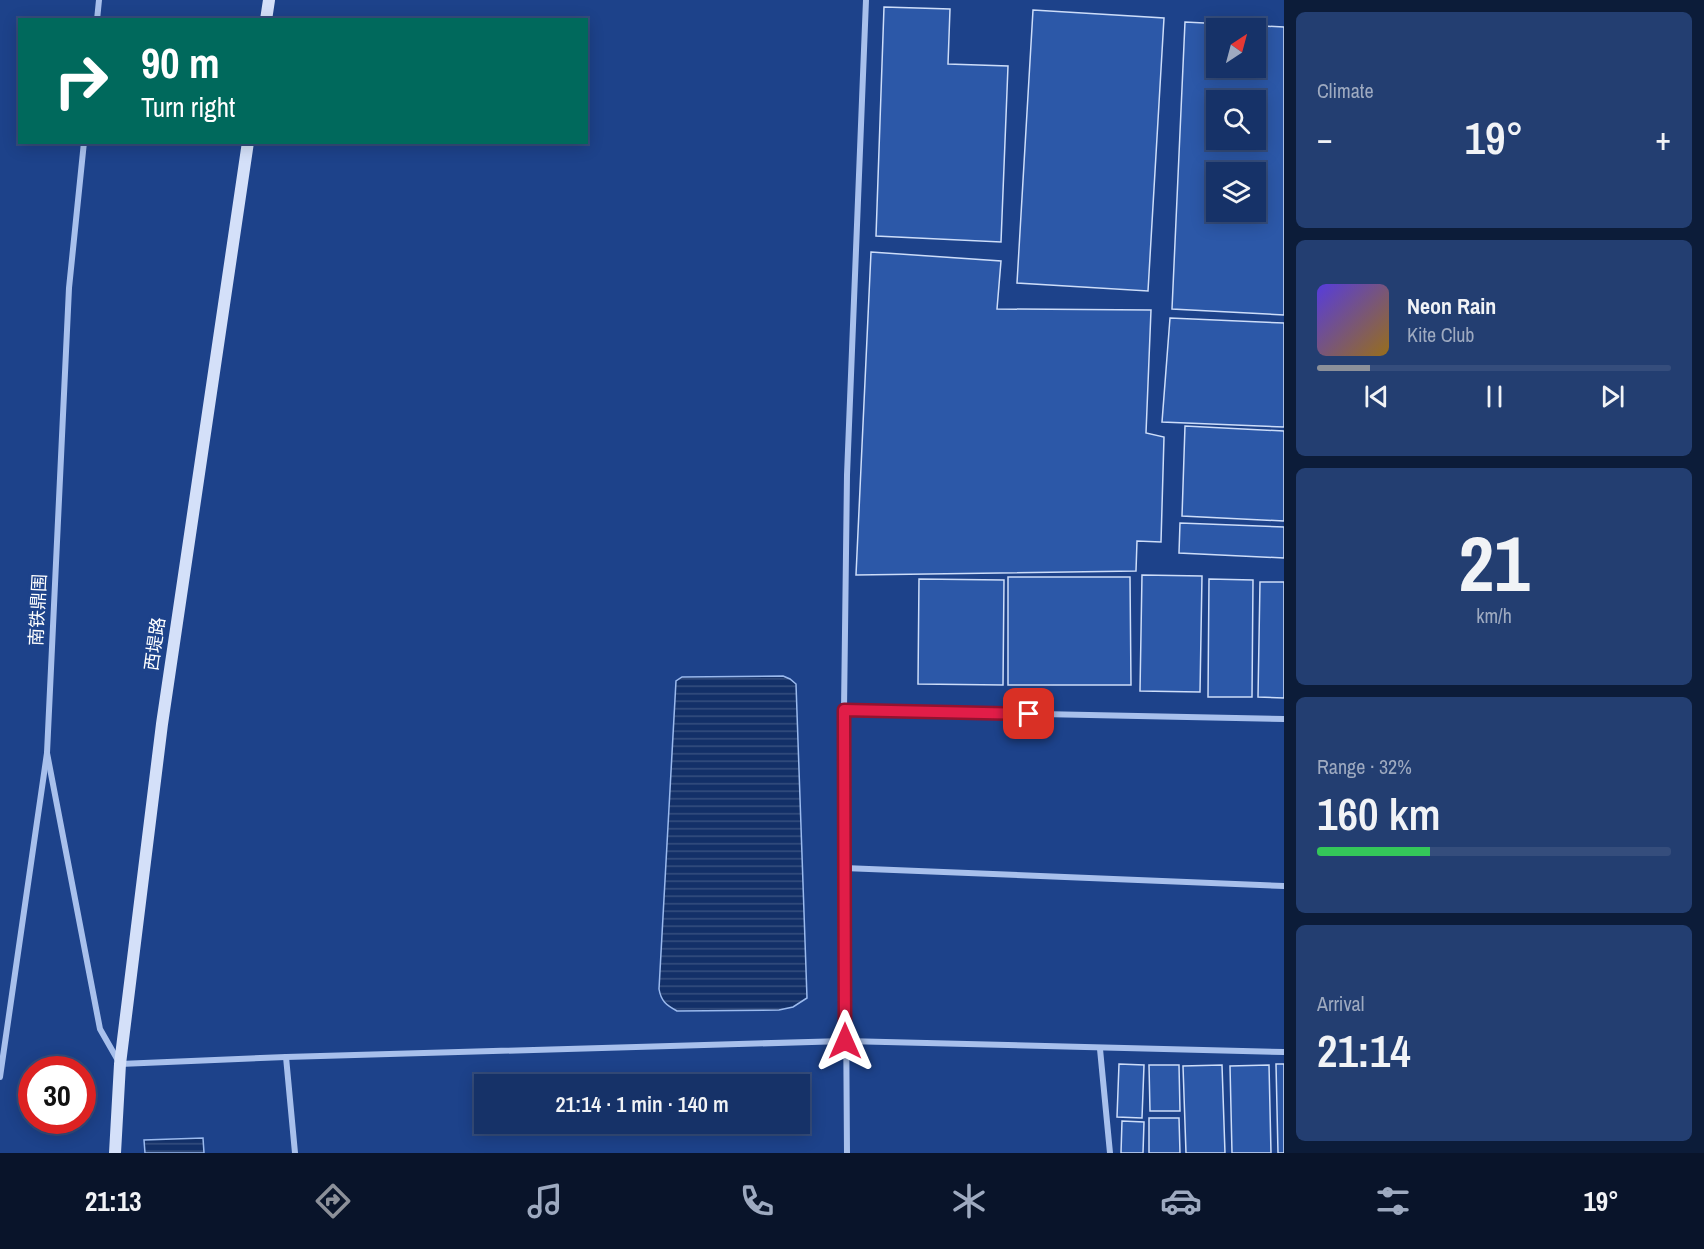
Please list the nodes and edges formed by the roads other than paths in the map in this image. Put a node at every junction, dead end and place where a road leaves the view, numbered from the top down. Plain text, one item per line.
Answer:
1 (99, 0) edge
2 (269, 0) edge
3 (866, 0) edge
4 (97, 18) edge
5 (266, 18) edge
6 (84, 144) edge
7 (248, 144) edge
8 (844, 710) junction
9 (1284, 719) edge
10 (47, 753) junction
11 (844, 868) junction
12 (1284, 886) edge
13 (845, 1041) junction
14 (1100, 1049) junction
15 (1284, 1052) edge
16 (286, 1056) junction
17 (120, 1064) junction
18 (0, 1077) edge
19 (115, 1153) edge
20 (295, 1153) edge
21 (847, 1153) edge
22 (1110, 1153) edge

1 - 4 street
2 - 5 street
3 - 8 street
6 - 10 street, 南铁鼎围
7 - 17 street, 西堤路
8 - 9 street
8 - 11 street
10 - 17 street
10 - 18 street, 南铁鼎围
11 - 12 street
11 - 13 street
13 - 14 street
13 - 16 street
13 - 21 street
14 - 15 street
14 - 22 street
16 - 17 street
16 - 20 street
17 - 19 street, 西堤路

